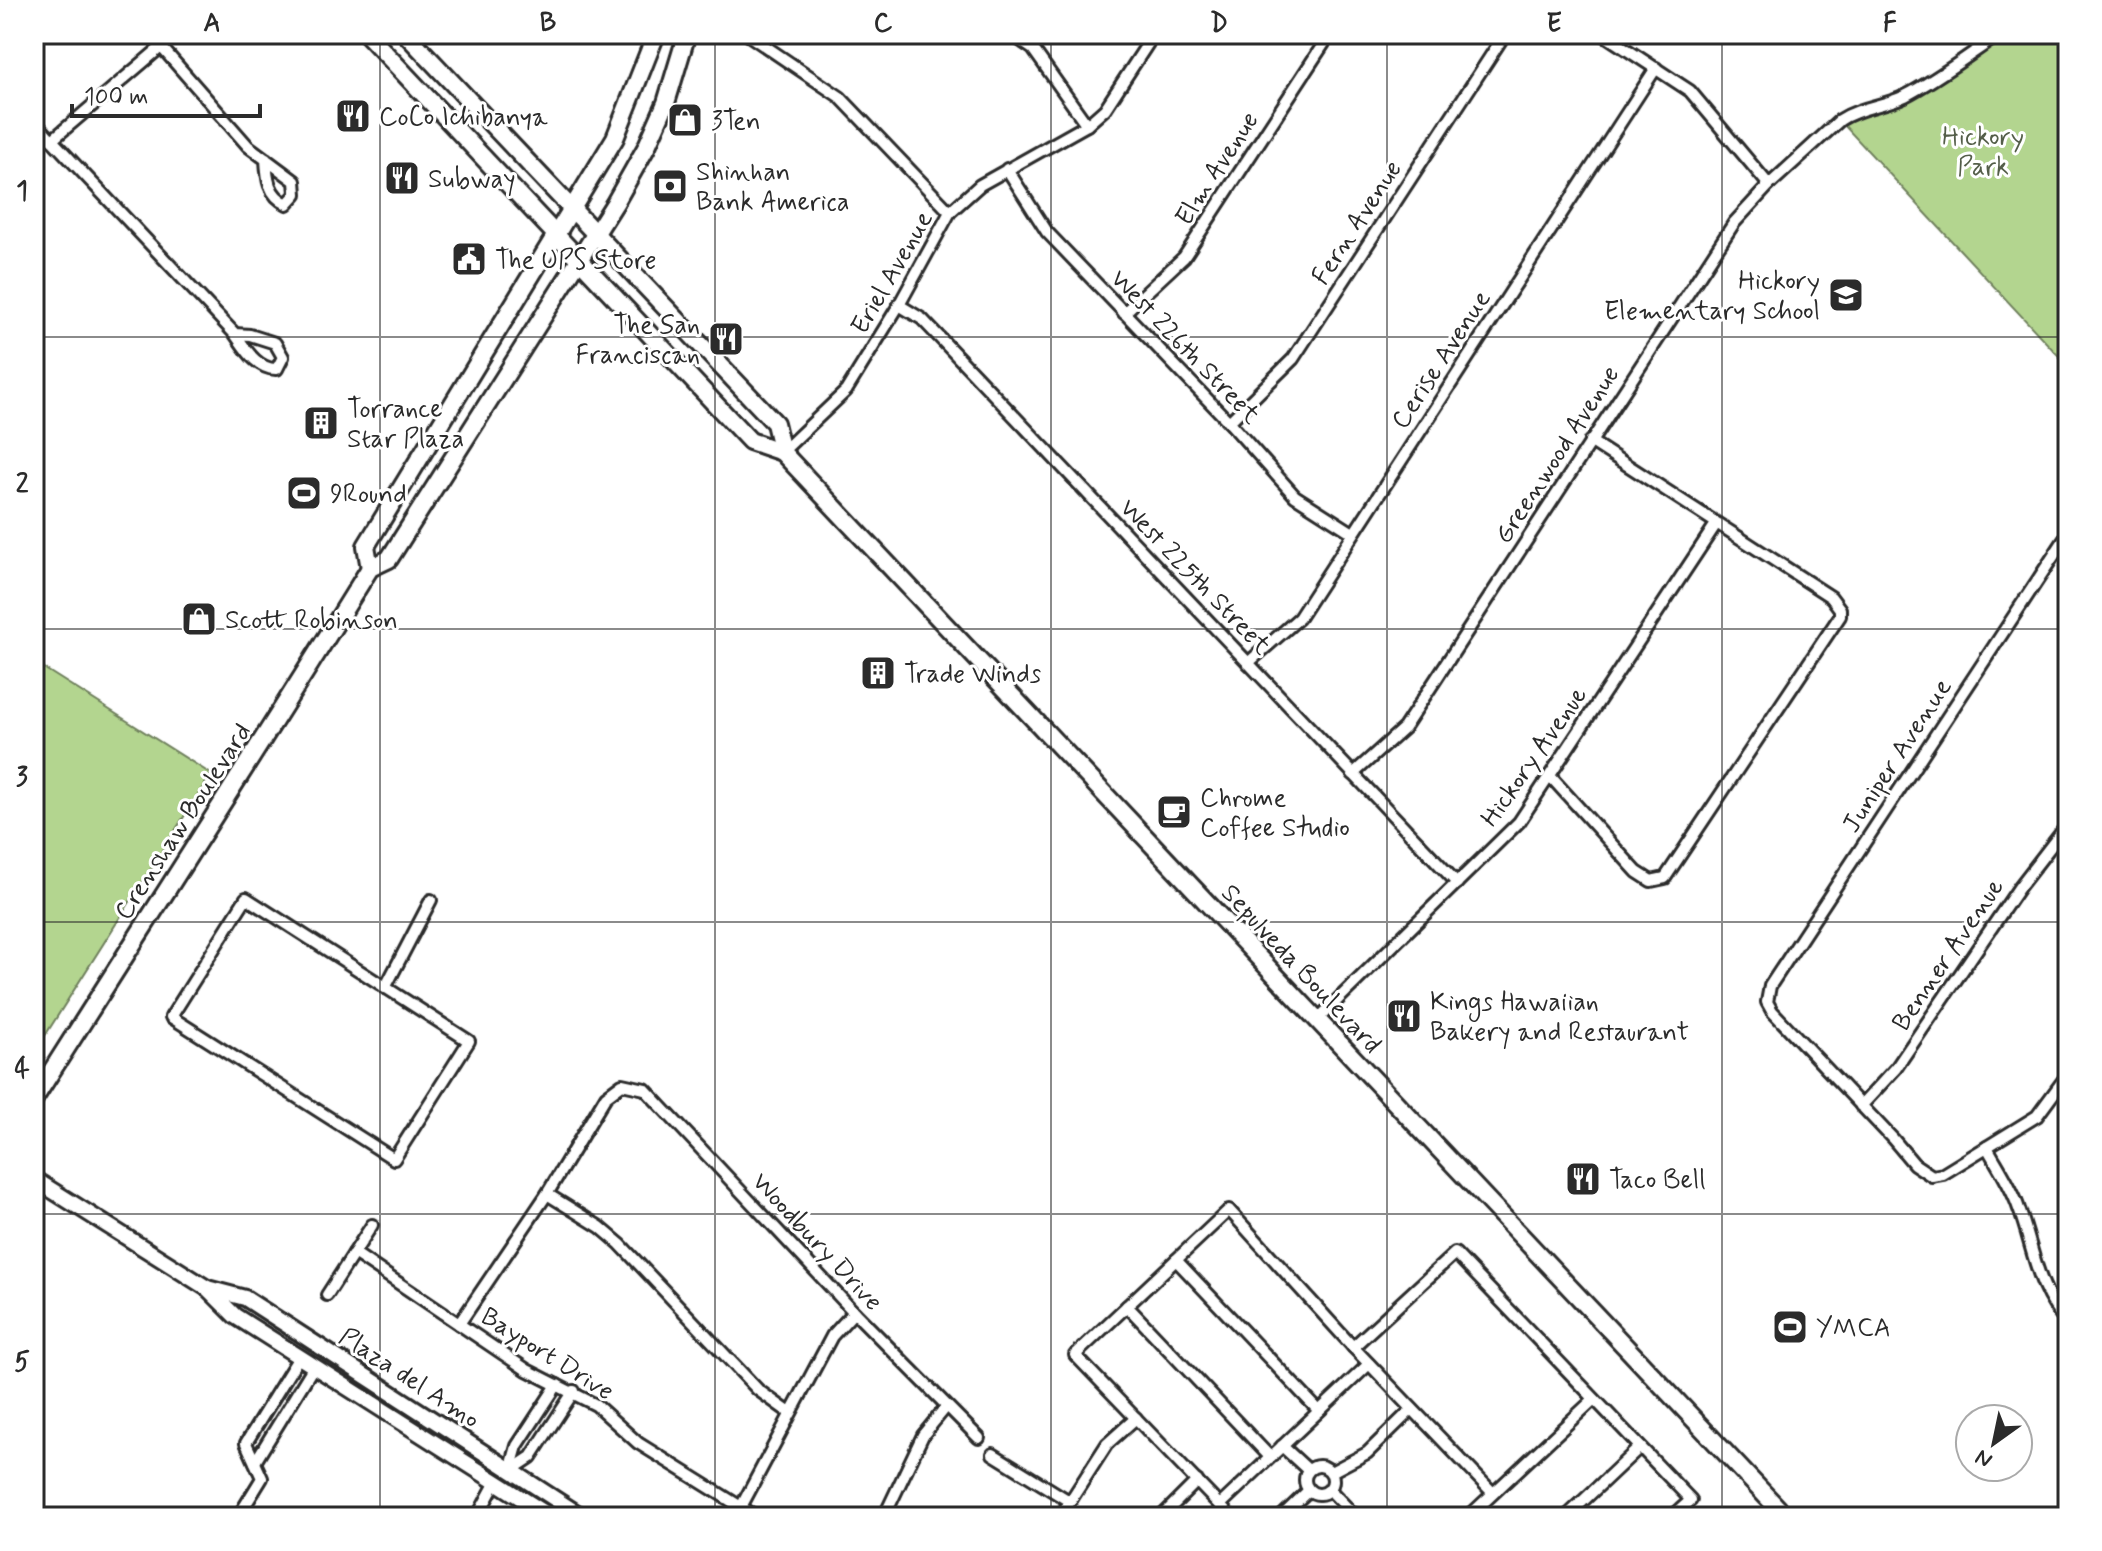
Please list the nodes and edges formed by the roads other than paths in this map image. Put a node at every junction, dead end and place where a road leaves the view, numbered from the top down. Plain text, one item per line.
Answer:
1 (150, 34) edge
2 (367, 34) edge
3 (406, 34) edge
4 (656, 34) edge
5 (683, 34) edge
6 (747, 34) edge
7 (1011, 34) edge
8 (1154, 34) edge
9 (1330, 34) edge
10 (1505, 34) edge
11 (1603, 34) edge
12 (2000, 34) edge
13 (161, 47) junction
14 (1656, 68) junction
15 (34, 121) edge
16 (1087, 125) junction
17 (52, 140) junction
18 (266, 159) dead end
19 (1007, 169) junction
20 (1769, 185) junction
21 (573, 210) junction
22 (950, 212) junction
23 (596, 233) junction
24 (556, 235) junction
25 (578, 259) junction
26 (899, 305) junction
27 (1124, 313) junction
28 (235, 334) junction
29 (1229, 422) junction
30 (1590, 441) junction
31 (782, 452) junction
32 (1716, 524) junction
33 (1353, 533) junction
34 (2068, 534) edge
35 (370, 568) junction
36 (1248, 663) junction
37 (1353, 774) junction
38 (1550, 776) junction
39 (2068, 824) edge
40 (1457, 883) junction
41 (431, 900) dead end
42 (385, 988) junction
43 (1317, 1020) junction
44 (2068, 1074) edge
45 (34, 1099) edge
46 (1861, 1106) junction
47 (1987, 1147) junction
48 (34, 1179) edge
49 (547, 1194) junction
50 (372, 1225) dead end
51 (354, 1253) junction
52 (1176, 1260) junction
53 (207, 1288) junction
54 (327, 1295) dead end
55 (1127, 1306) junction
56 (854, 1312) junction
57 (2068, 1323) edge
58 (459, 1324) junction
59 (309, 1339) junction
60 (1353, 1347) junction
61 (299, 1357) junction
62 (1369, 1364) junction
63 (314, 1366) junction
64 (557, 1385) junction
65 (574, 1391) junction
66 (1594, 1399) junction
67 (946, 1407) junction
68 (1412, 1409) junction
69 (1319, 1411) junction
70 (790, 1413) junction
71 (538, 1415) junction
72 (1136, 1418) junction
73 (552, 1425) junction
74 (979, 1438) dead end
75 (1282, 1446) junction
76 (1640, 1447) junction
77 (993, 1454) dead end
78 (1270, 1457) junction
79 (255, 1462) junction
80 (507, 1469) junction
81 (1308, 1470) junction
82 (1331, 1472) junction
83 (1197, 1481) junction
84 (492, 1488) junction
85 (1309, 1490) junction
86 (1330, 1490) junction
87 (1493, 1493) junction
88 (1069, 1501) junction
89 (1220, 1505) junction
90 (741, 1507) junction
91 (238, 1517) edge
92 (470, 1517) edge
93 (477, 1517) edge
94 (551, 1517) edge
95 (583, 1517) edge
96 (757, 1517) edge
97 (884, 1517) edge
98 (1060, 1517) edge
99 (1161, 1517) edge
100 (1231, 1517) edge
101 (1281, 1517) edge
102 (1356, 1517) edge
103 (1468, 1517) edge
104 (1566, 1517) edge
105 (1672, 1517) edge
106 (1786, 1517) edge

1 - 13 street
2 - 24 main road, Sepulveda Boulevard
3 - 21 main road, Sepulveda Boulevard
4 - 21 main road, Crenshaw Boulevard
5 - 23 main road, Crenshaw Boulevard
6 - 22 street
7 - 16 street
8 - 16 street, Eriel Avenue
9 - 27 street, Elm Avenue
10 - 29 street, Fern Avenue
11 - 14 street
12 - 20 street, Greenwood Avenue
13 - 17 street
13 - 18 street
14 - 20 street
14 - 33 street, Cerise Avenue
15 - 17 street
16 - 19 street, Eriel Avenue
17 - 28 street
19 - 22 street, Eriel Avenue
19 - 27 street, West 226th Street
20 - 30 street, Greenwood Avenue
21 - 23 main road, Sepulveda Boulevard
21 - 24 main road, Crenshaw Boulevard
22 - 26 street, Eriel Avenue
23 - 25 main road, Crenshaw Boulevard
23 - 31 main road, Sepulveda Boulevard
24 - 25 main road, Sepulveda Boulevard
24 - 35 main road, Crenshaw Boulevard
25 - 31 main road, Sepulveda Boulevard
25 - 35 main road, Crenshaw Boulevard
26 - 31 street, Eriel Avenue
26 - 36 street, West 225th Street
27 - 29 street, West 226th Street
28 - 28 street
29 - 33 street, West 226th Street
30 - 32 street
30 - 37 street, Greenwood Avenue
31 - 43 main road, Sepulveda Boulevard
32 - 38 street, Hickory Avenue
32 - 38 street
33 - 36 street, Cerise Avenue
34 - 46 street, Juniper Avenue
35 - 45 main road, Crenshaw Boulevard
36 - 37 street, West 225th Street
37 - 40 street, West 225th Street
38 - 40 street, Hickory Avenue
39 - 46 street, Benner Avenue
40 - 43 street, Hickory Avenue
41 - 42 street
42 - 42 street
43 - 106 main road, Sepulveda Boulevard
44 - 47 street
46 - 47 street
47 - 57 street
48 - 53 main road, Plaza del Amo
49 - 56 street, Woodbury Drive
49 - 58 street
49 - 70 street
50 - 51 street
51 - 54 street
51 - 58 street, Bayport Drive
52 - 55 street
52 - 60 street
52 - 69 street
53 - 59 main road, Plaza del Amo
53 - 61 main road, Plaza del Amo
55 - 72 street
55 - 78 street
56 - 67 street, Woodbury Drive
56 - 70 street
58 - 64 street, Bayport Drive
59 - 61 main road
59 - 80 main road, Plaza del Amo
60 - 62 street
60 - 66 street
61 - 63 main road, Plaza del Amo
61 - 79 street
62 - 68 street
62 - 69 street
63 - 79 street
63 - 84 main road, Plaza del Amo
64 - 65 street, Bayport Drive
64 - 71 street
65 - 73 street
65 - 90 street, Bayport Drive
66 - 76 street
66 - 87 street
67 - 74 street, Woodbury Drive
67 - 97 street
68 - 82 street
68 - 87 street
69 - 75 street
70 - 90 street
71 - 73 street
71 - 80 street
72 - 83 street
72 - 88 street
73 - 80 street
75 - 78 street
75 - 81 street
76 - 104 street
76 - 105 street
77 - 88 street
78 - 89 street
79 - 91 street
80 - 84 main road
80 - 95 main road, Plaza del Amo
81 - 82 street
81 - 85 street
82 - 86 street
83 - 89 street
83 - 99 street
84 - 92 street
84 - 93 street
84 - 94 main road, Plaza del Amo
85 - 86 street
85 - 101 street
86 - 102 street
87 - 103 street
88 - 98 street
89 - 100 street
90 - 96 street, Bayport Drive

